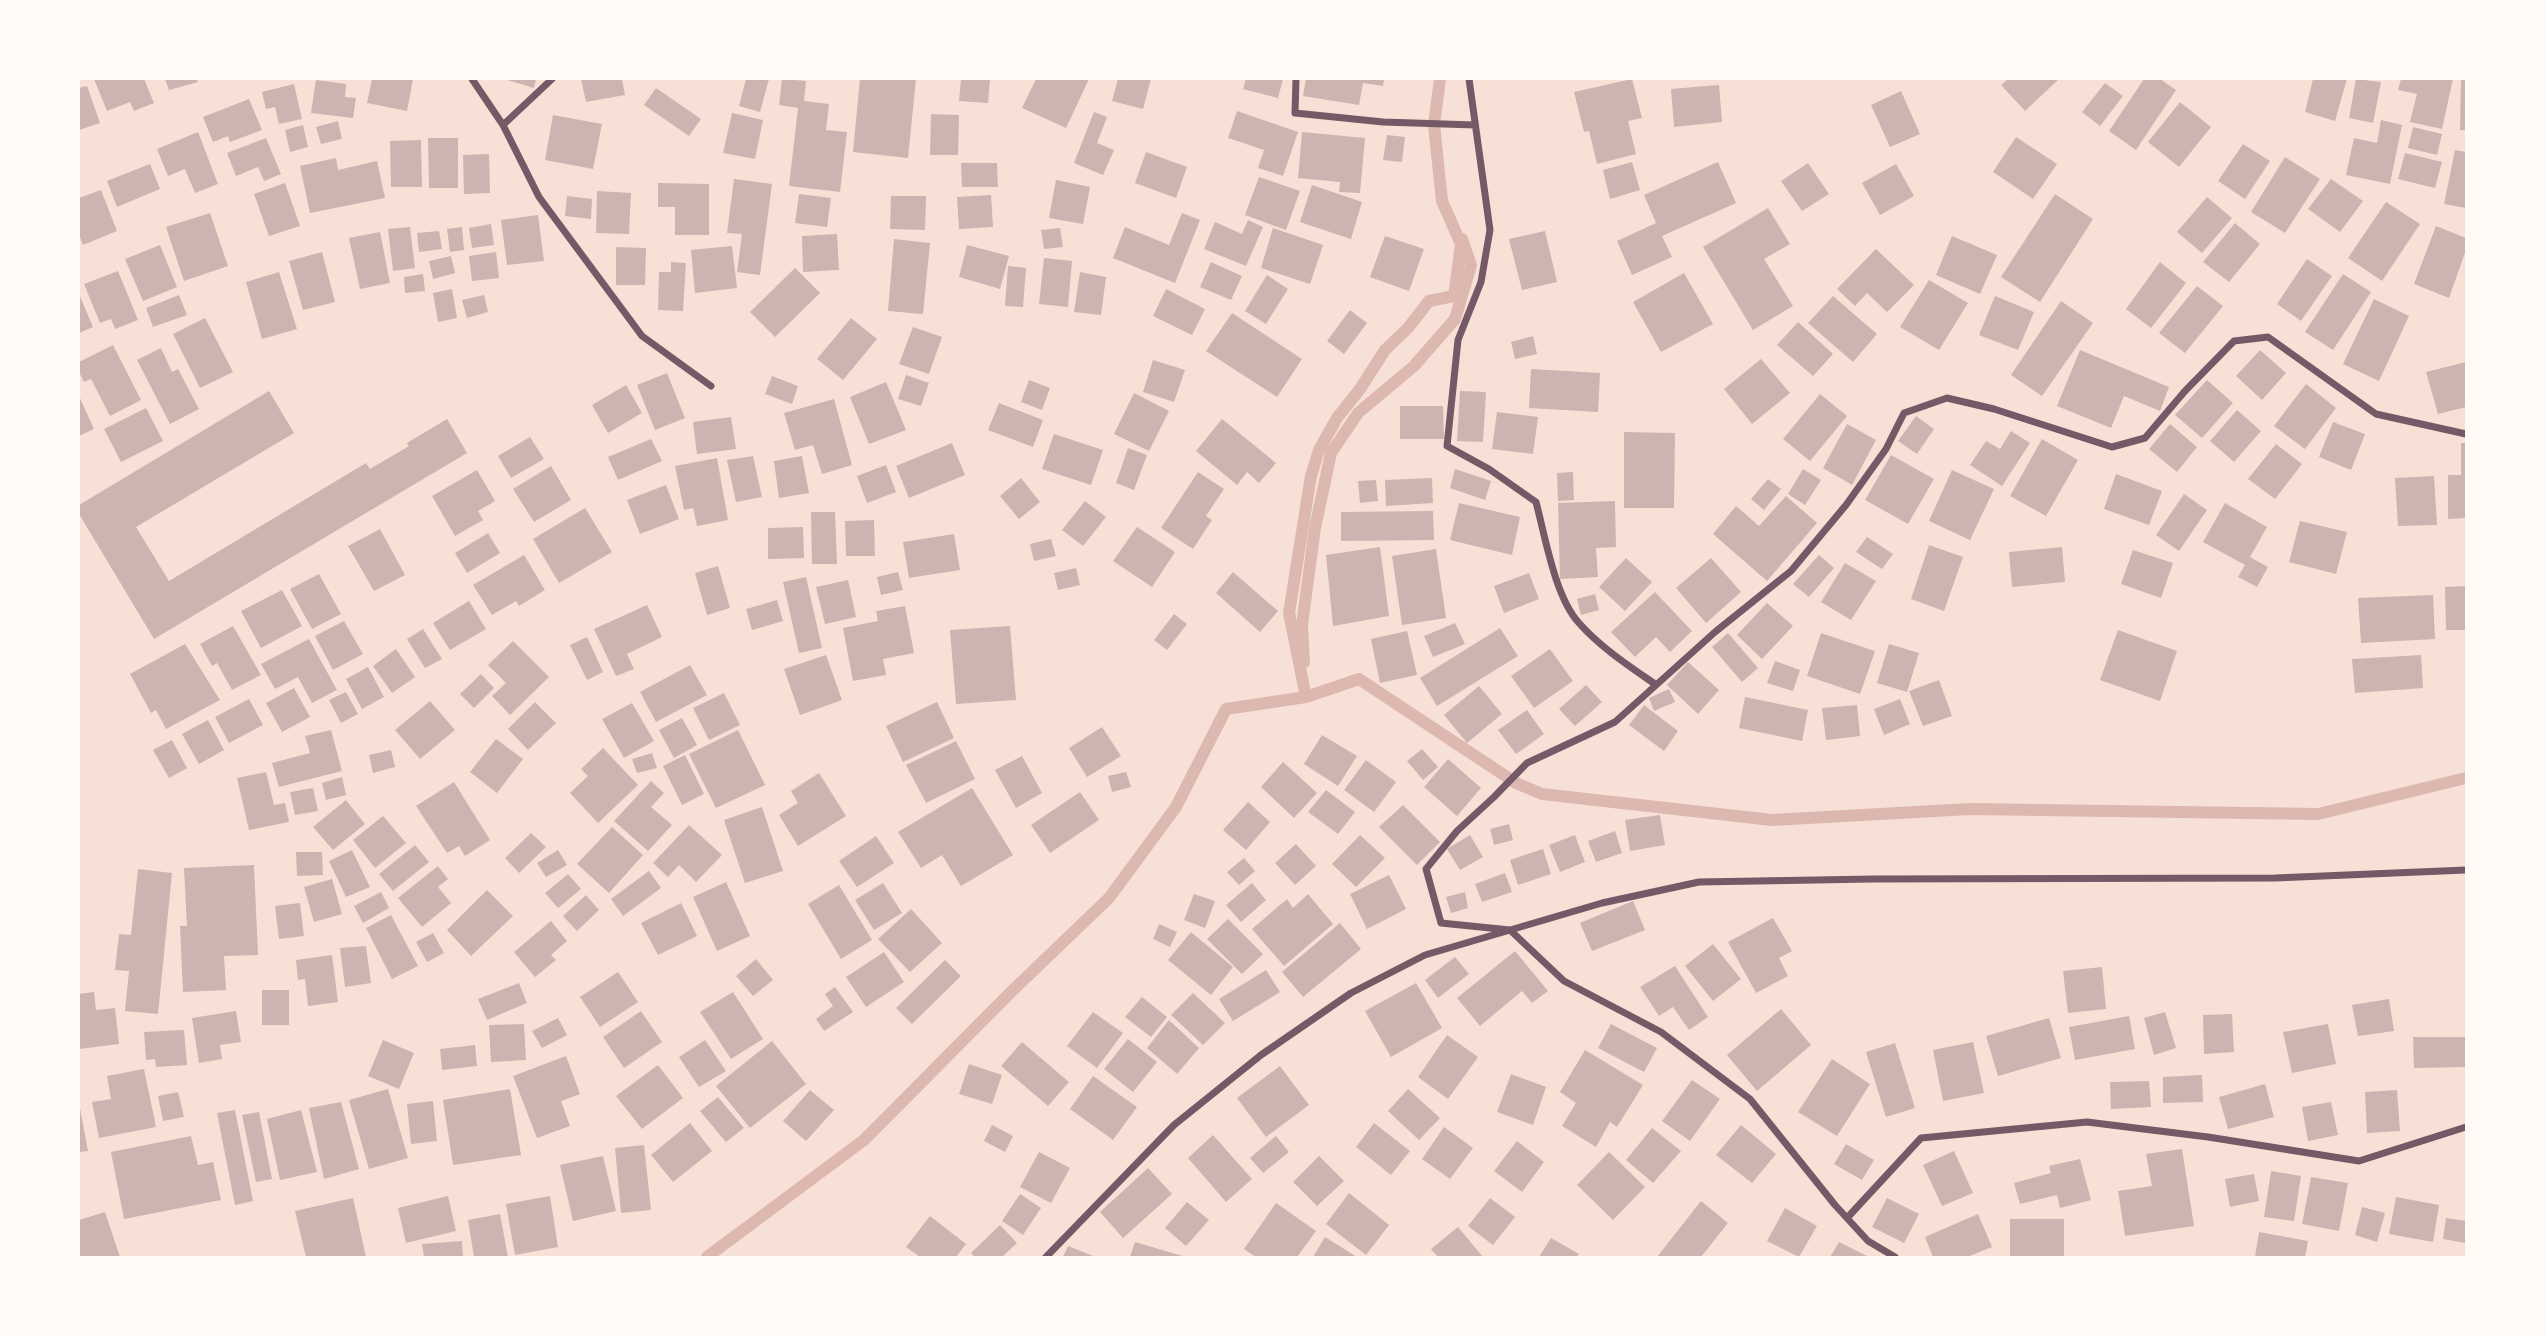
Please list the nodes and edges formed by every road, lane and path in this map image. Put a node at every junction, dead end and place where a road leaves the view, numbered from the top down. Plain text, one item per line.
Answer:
1 (472, 79) edge
2 (552, 79) edge
3 (1296, 79) edge
4 (1469, 79) edge
5 (503, 125) junction
6 (1475, 125) junction
7 (710, 386) dead end
8 (2466, 434) edge
9 (1655, 684) junction
10 (2466, 870) edge
11 (1510, 930) junction
12 (2466, 1127) edge
13 (1847, 1218) junction
14 (1046, 1257) edge
15 (1895, 1257) edge

1 - 5 street
2 - 5 street
3 - 6 street
4 - 6 street
5 - 7 street
6 - 9 street
8 - 9 street
9 - 11 street
10 - 11 street
11 - 13 street
11 - 14 street
12 - 13 street
13 - 15 street

